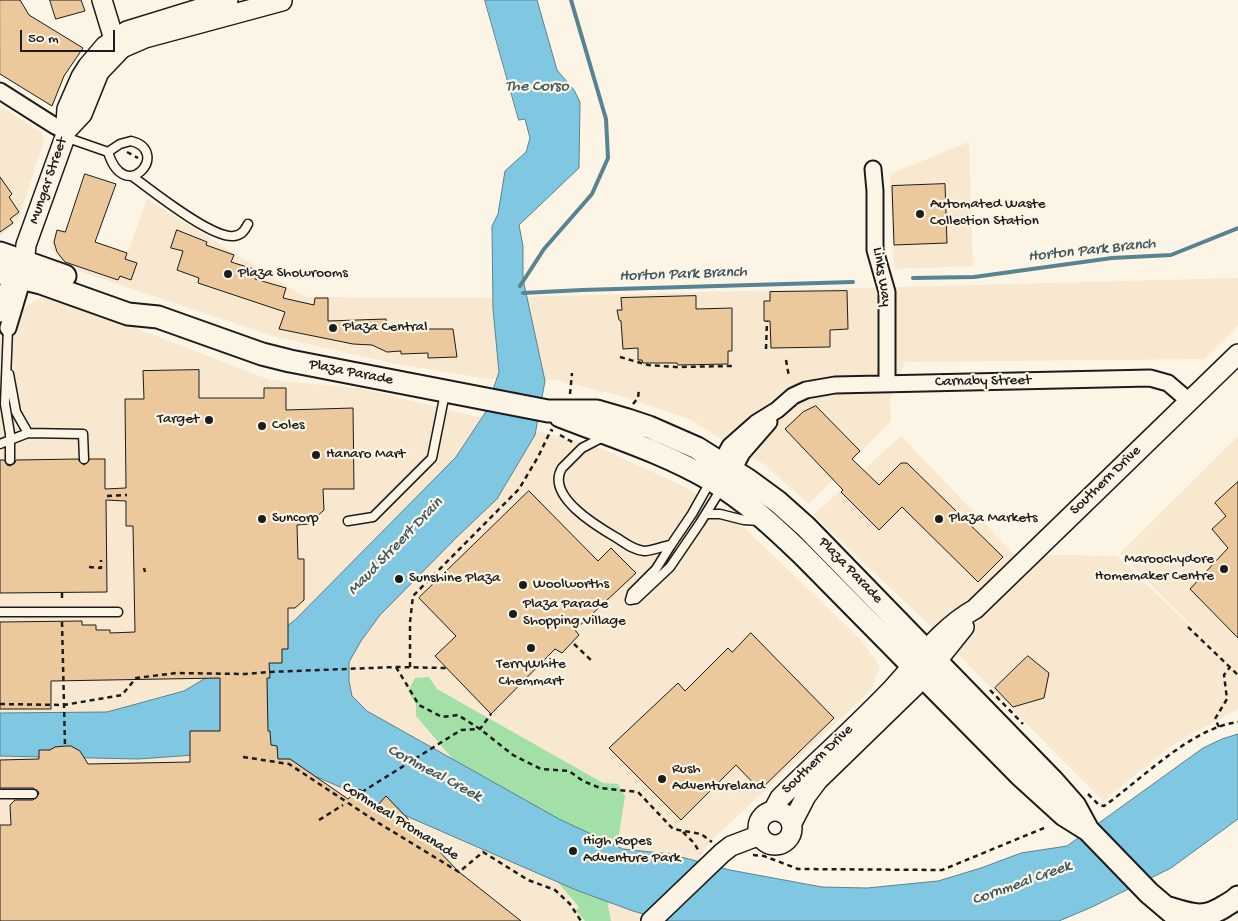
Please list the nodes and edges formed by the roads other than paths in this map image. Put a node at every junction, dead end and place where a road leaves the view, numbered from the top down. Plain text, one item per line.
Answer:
1 (102, 0) edge
2 (228, 0) edge
3 (281, 1) edge
4 (118, 43) junction
5 (0, 91) edge
6 (65, 134) junction
7 (108, 152) junction
8 (873, 169) dead end
9 (132, 176) junction
10 (248, 224) dead end
11 (14, 264) edge
12 (0, 314) edge
13 (8, 328) joint
14 (1238, 354) edge
15 (7, 355) junction
16 (887, 384) junction
17 (445, 391) junction
18 (1189, 401) junction
19 (548, 411) junction
20 (28, 433) junction
21 (608, 434) junction
22 (10, 440) junction
23 (0, 444) edge
24 (84, 459) dead end
25 (10, 460) dead end
26 (722, 475) junction
27 (706, 514) junction
28 (348, 521) dead end
29 (768, 522) junction
30 (671, 544) junction
31 (0, 612) edge
32 (118, 612) dead end
33 (932, 655) junction
34 (917, 672) junction
35 (0, 794) edge
36 (33, 794) dead end
37 (773, 811) junction
38 (792, 823) junction
39 (1088, 830) junction
40 (760, 835) junction
41 (1238, 897) edge
42 (1173, 917) edge
43 (651, 921) edge

1 - 4 street
2 - 4 street
3 - 4 street
4 - 6 street
5 - 6 street, Mungar Street
6 - 7 lane
6 - 11 street, Mungar Street
7 - 9 lane
7 - 9 lane
8 - 16 street, Links Way
9 - 10 lane
11 - 12 street, Mungar Street
11 - 13 street, Mungar Street
11 - 17 main road, Plaza Parade
13 - 15 lane
14 - 18 street, Southern Drive
15 - 20 lane
15 - 22 lane
16 - 18 street, Carnaby Street
16 - 26 street, Carnaby Street
17 - 19 main road, Plaza Parade
17 - 28 lane
18 - 33 street, Southern Drive
19 - 21 main road, Plaza Parade
19 - 26 main road, Plaza Parade
20 - 22 lane
20 - 24 lane
21 - 26 main road, Plaza Parade
21 - 30 lane
22 - 23 lane
22 - 25 lane
26 - 27 lane
26 - 29 main road, Plaza Parade
26 - 30 lane
26 - 33 main road, Plaza Parade
27 - 29 lane
27 - 30 lane
29 - 34 main road, Plaza Parade
31 - 32 lane
33 - 34 street, Southern Drive
33 - 39 main road, Plaza Parade
34 - 37 street, Southern Drive
34 - 38 street, Southern Drive
34 - 39 main road, Plaza Parade
35 - 36 lane
37 - 38 street
37 - 40 street
38 - 40 street
39 - 42 main road, Plaza Parade
40 - 43 street
41 - 42 main road

